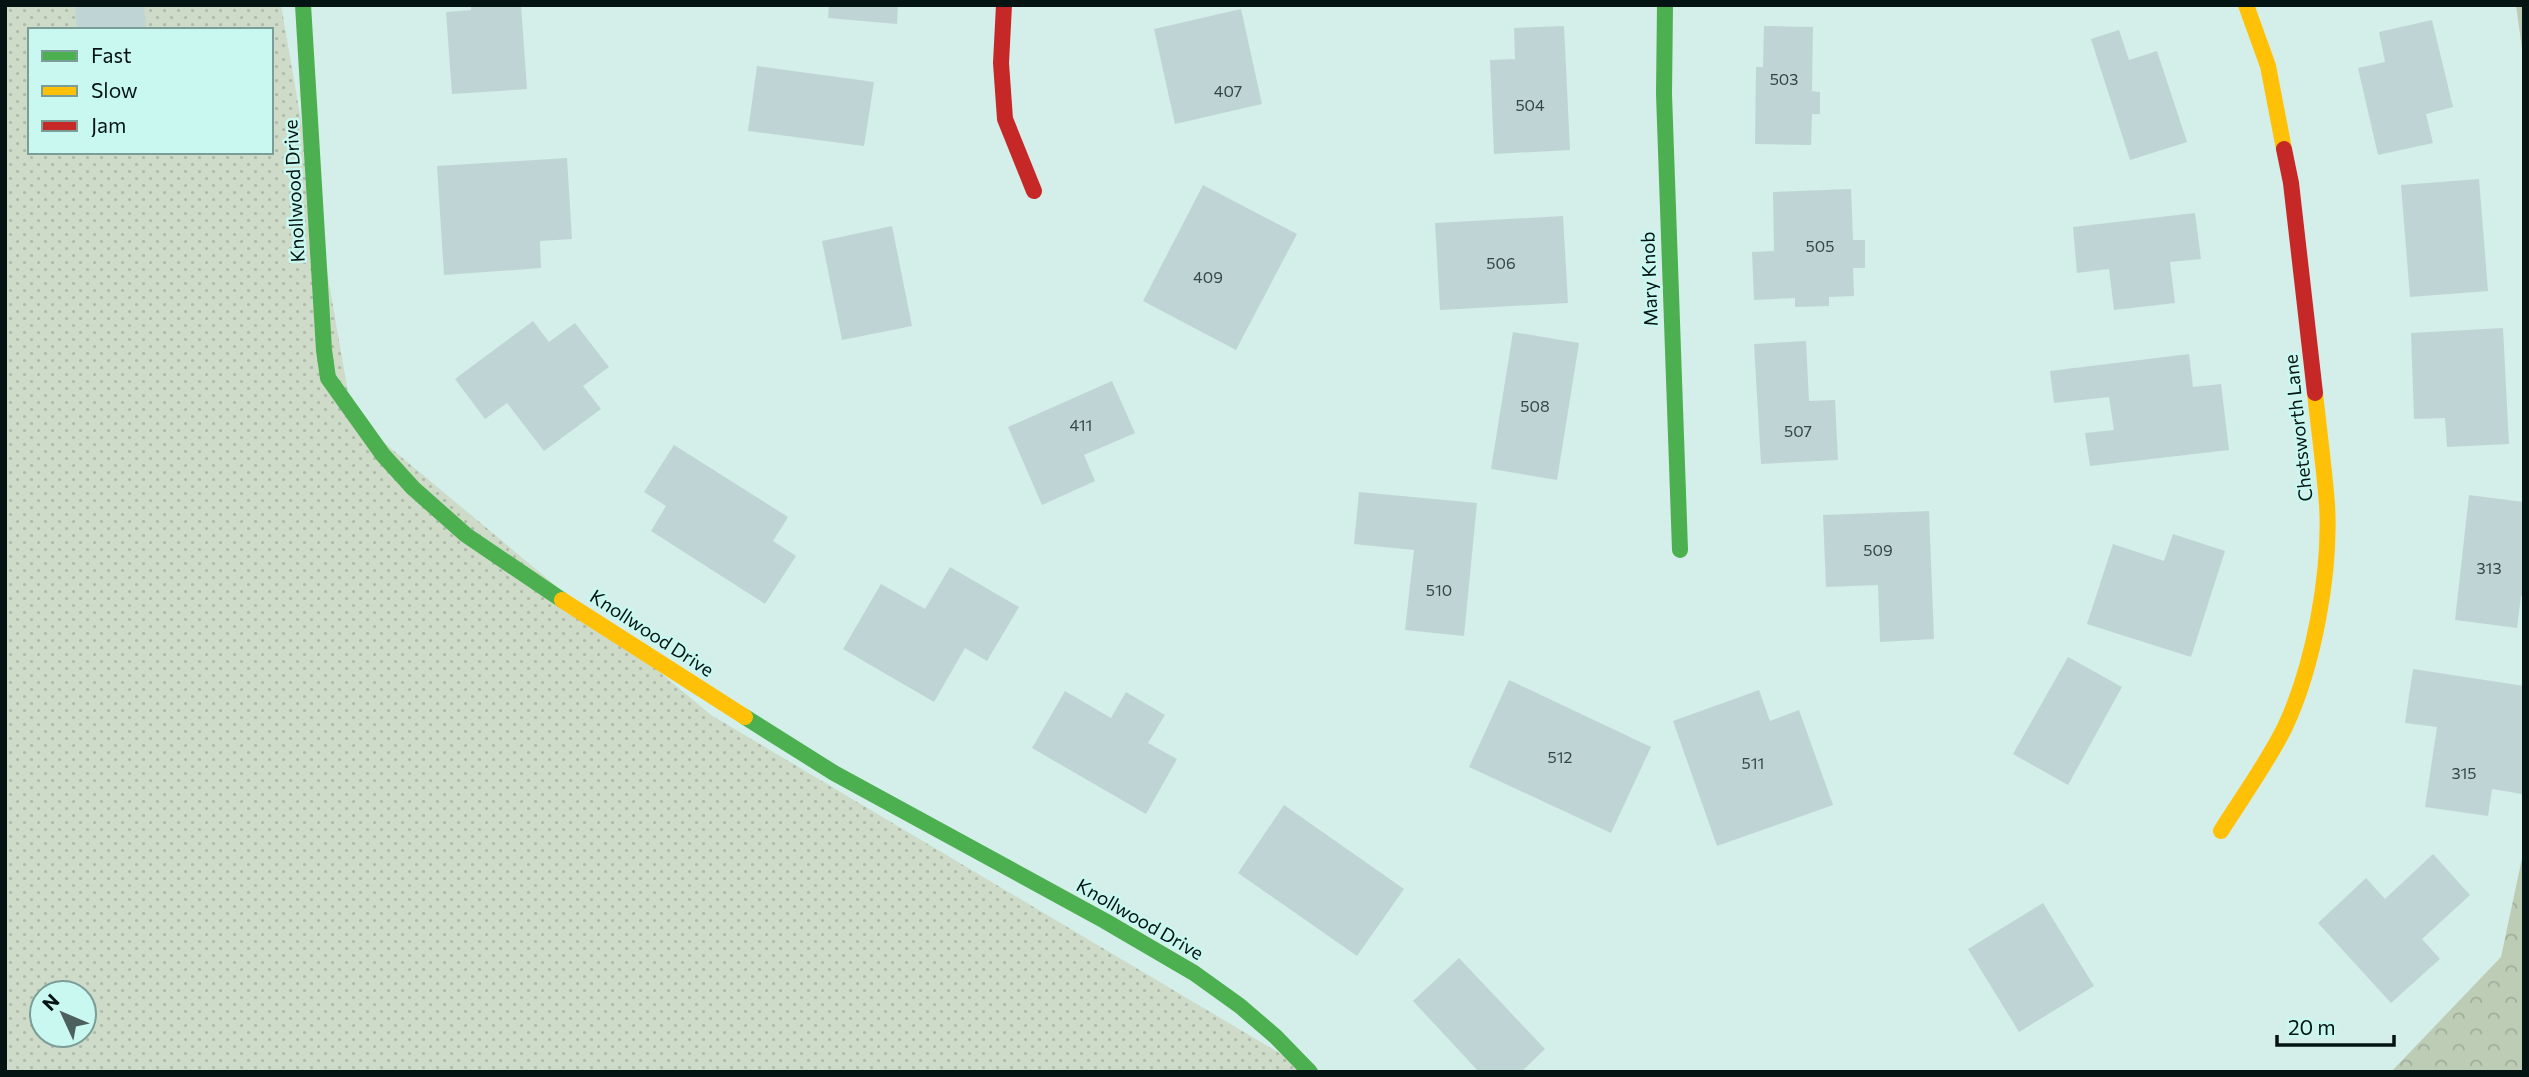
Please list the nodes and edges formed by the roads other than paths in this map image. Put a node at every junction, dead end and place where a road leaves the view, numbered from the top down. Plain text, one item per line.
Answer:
1 (303, 5) edge
2 (1004, 5) edge
3 (1665, 5) edge
4 (2246, 5) edge
5 (1034, 191) dead end
6 (1680, 550) dead end
7 (2221, 831) dead end
8 (1310, 1072) edge

1 - 8 street, Knollwood Drive
2 - 5 street
3 - 6 street, Mary Knob
4 - 7 street, Chetsworth Lane

